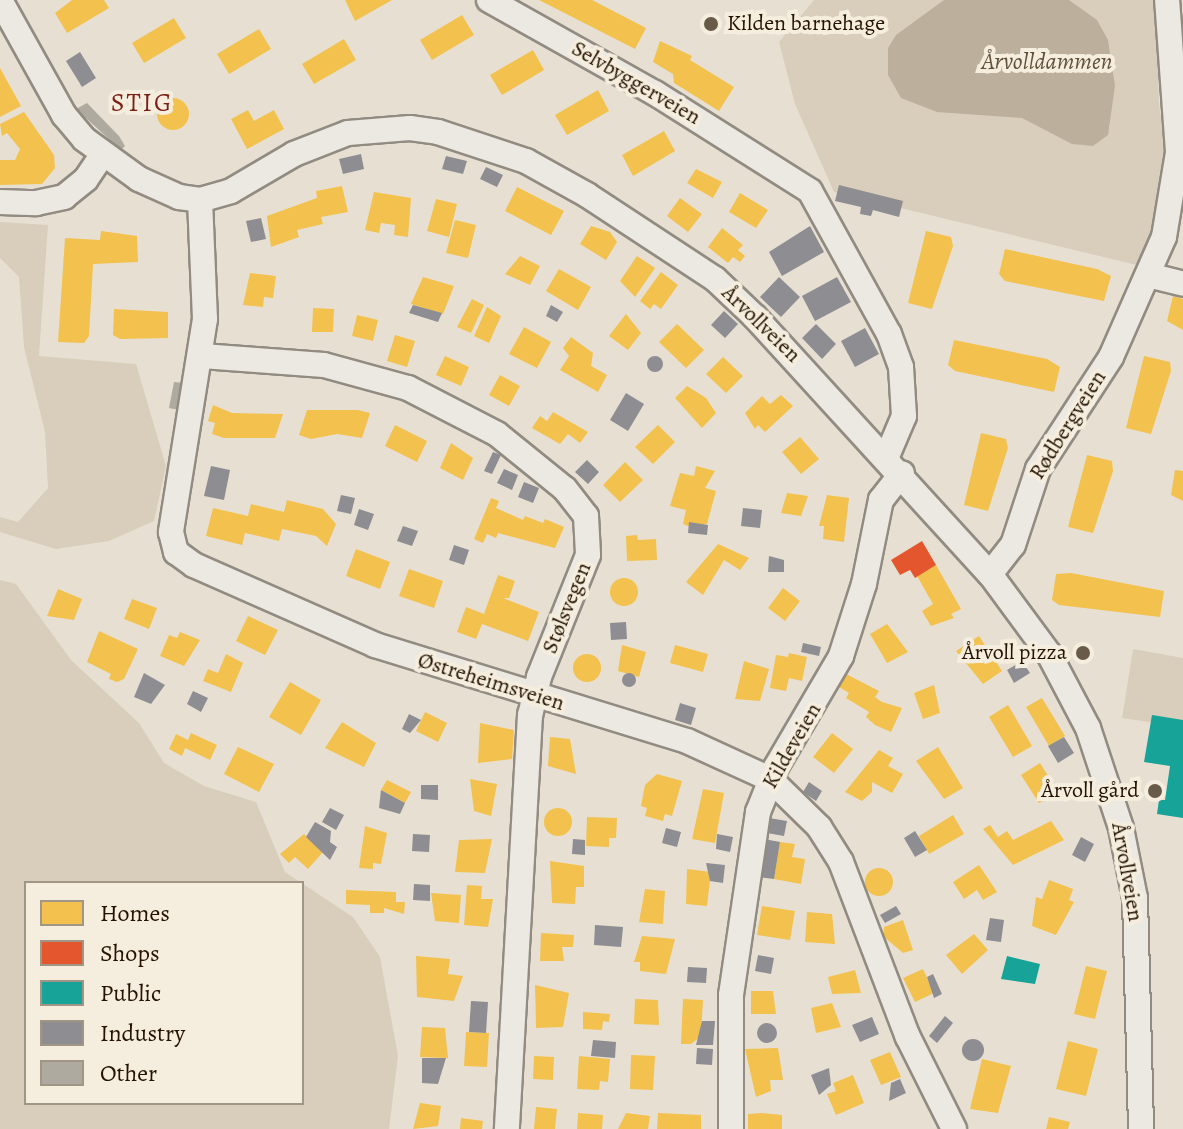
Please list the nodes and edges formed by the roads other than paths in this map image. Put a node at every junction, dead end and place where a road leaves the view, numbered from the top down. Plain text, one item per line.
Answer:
1 (0, 0) edge
2 (489, 0) edge
3 (1167, 0) edge
4 (102, 155) junction
5 (781, 171) joint
6 (200, 200) junction
7 (0, 202) edge
8 (1148, 275) junction
9 (1183, 284) edge
10 (202, 356) junction
11 (894, 464) junction
12 (990, 574) junction
13 (533, 696) junction
14 (770, 779) junction
15 (507, 1129) edge
16 (731, 1129) edge
17 (954, 1129) edge
18 (1141, 1129) edge

1 - 4 street
2 - 5 street, Selvbyggerveien
3 - 8 street, Rødbergveien
4 - 6 street
4 - 7 street
5 - 11 street, Kildeveien
6 - 10 street, Østreheimsveien
6 - 11 street, Årvollveien
8 - 9 street
8 - 12 street, Rødbergveien
10 - 13 street, Østreheimsveien
10 - 13 street, Stølsvegen
11 - 12 street, Årvollveien
11 - 14 street, Kildeveien
12 - 18 street, Årvollveien
13 - 14 street, Østreheimsveien
13 - 15 street, Stølsvegen
14 - 16 street, Kildeveien
14 - 17 street, Østreheimsveien

